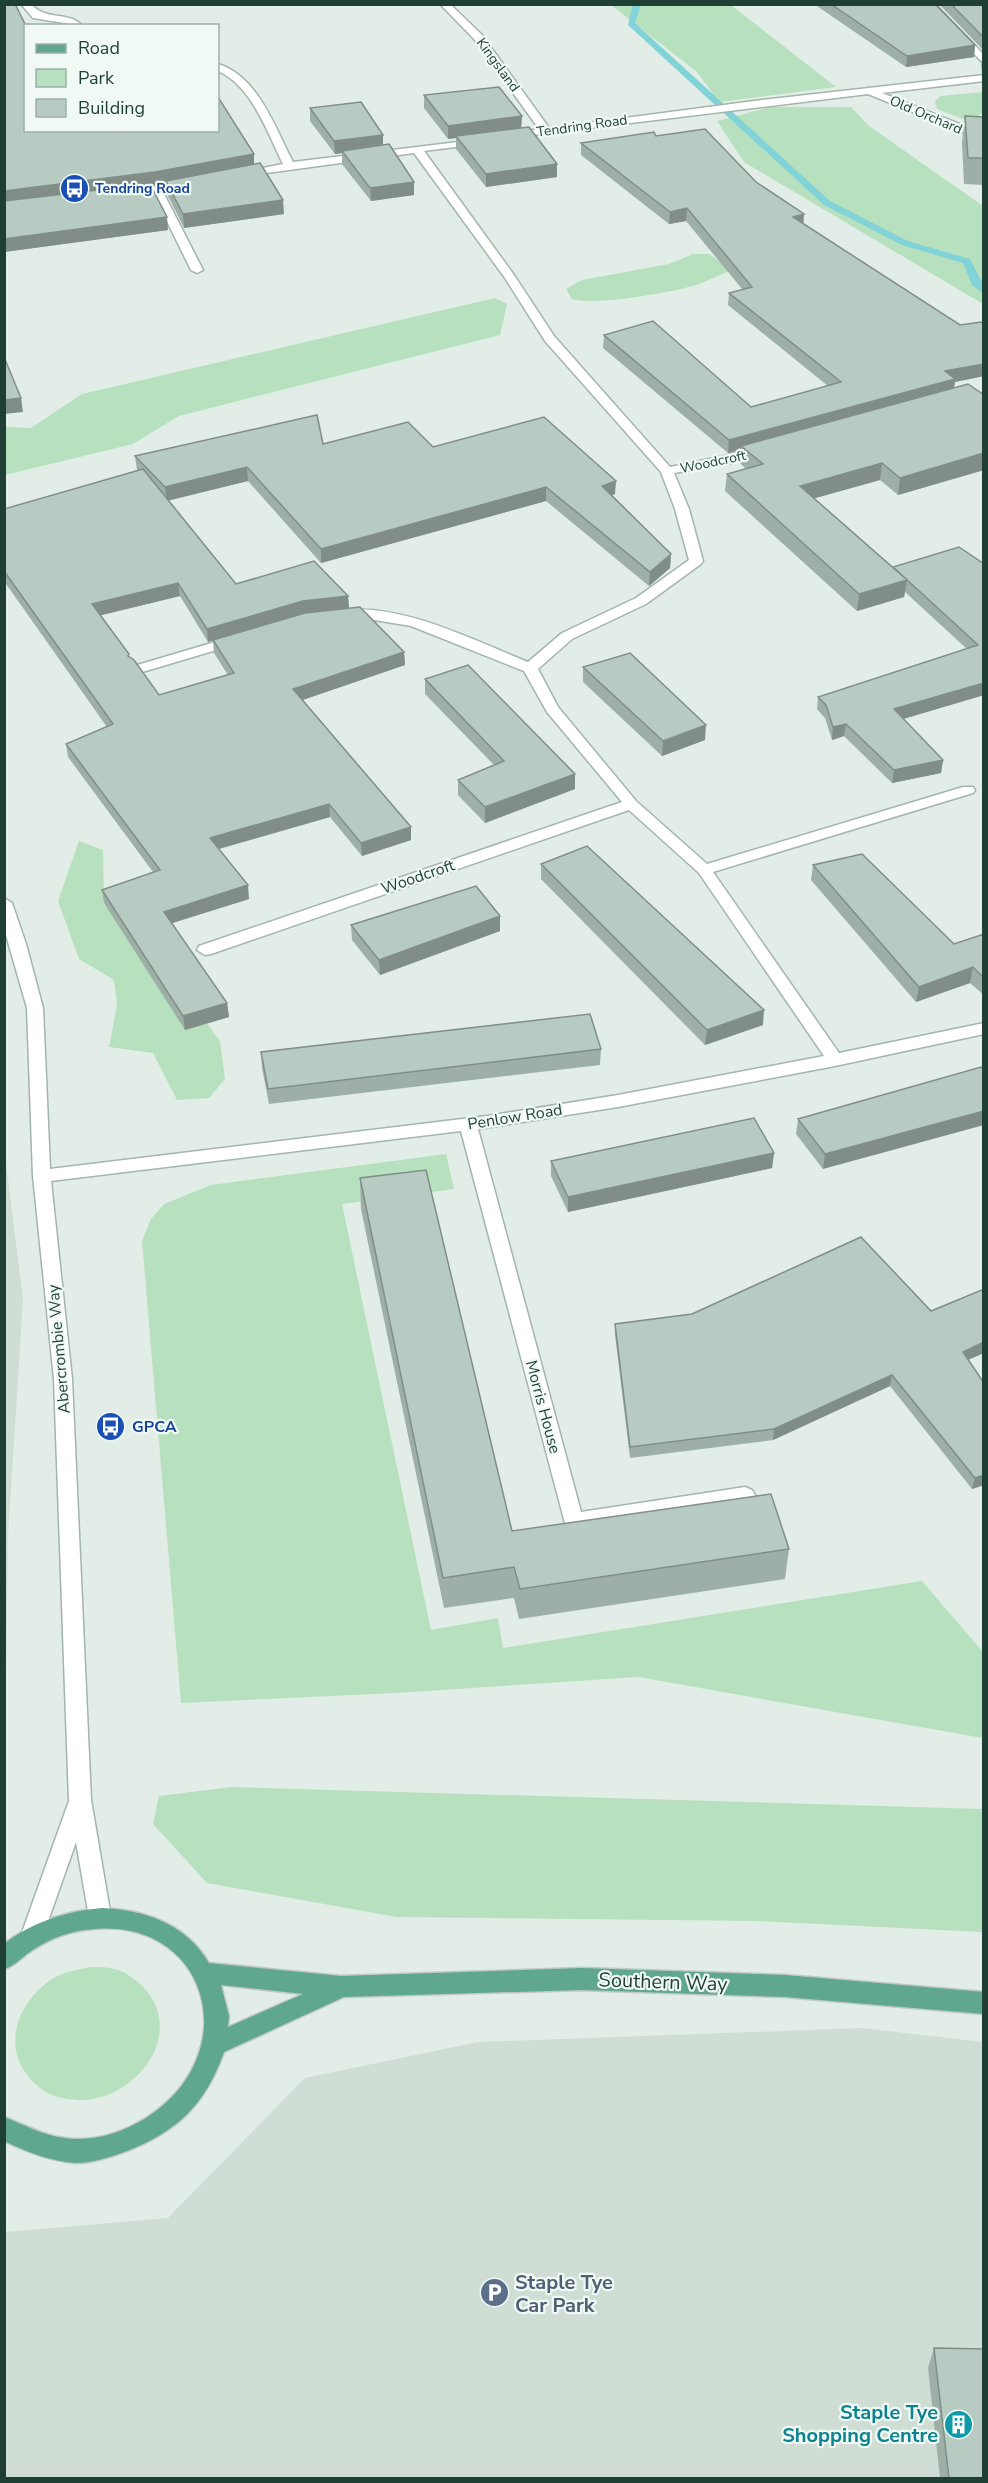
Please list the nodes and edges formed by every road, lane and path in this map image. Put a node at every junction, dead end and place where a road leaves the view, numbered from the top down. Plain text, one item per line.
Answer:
1 (25, 4) edge
2 (444, 4) edge
3 (929, 4) edge
4 (76, 24) edge
5 (984, 61) edge
6 (219, 67) edge
7 (984, 78) edge
8 (869, 91) junction
9 (546, 131) junction
10 (499, 138) edge
11 (984, 138) edge
12 (487, 139) edge
13 (417, 150) junction
14 (289, 166) junction
15 (234, 176) edge
16 (201, 182) edge
17 (157, 190) junction
18 (122, 195) edge
19 (197, 270) dead end
20 (770, 448) edge
21 (668, 471) junction
22 (325, 617) edge
23 (252, 635) edge
24 (530, 668) junction
25 (139, 669) edge
26 (968, 790) dead end
27 (631, 804) junction
28 (704, 870) junction
29 (4, 903) edge
30 (206, 950) dead end
31 (984, 1028) edge
32 (836, 1060) junction
33 (468, 1125) junction
34 (42, 1176) junction
35 (745, 1496) edge
36 (80, 1800) junction
37 (100, 1917) junction
38 (32, 1938) junction
39 (4, 1959) edge
40 (206, 1973) junction
41 (341, 1988) junction
42 (984, 2003) edge
43 (216, 2044) junction
44 (4, 2128) edge

1 - 4 street
2 - 9 street, Kingsland
3 - 5 street
6 - 14 street
7 - 8 street, Tendring Road
8 - 9 street, Tendring Road
8 - 11 street, Old Orchard
9 - 10 street, Tendring Road
12 - 13 street
13 - 14 street
13 - 21 street, Woodcroft
14 - 15 street
16 - 17 street
17 - 18 street
17 - 19 street
20 - 21 street, Woodcroft
21 - 24 street, Woodcroft
22 - 24 street
23 - 25 street
24 - 27 street
26 - 28 street
27 - 28 street
27 - 30 street, Woodcroft
28 - 32 street
29 - 34 street, Abercrombie Way
31 - 32 street, Penlow Road
32 - 33 street, Penlow Road
33 - 34 street, Penlow Road
33 - 35 street, Morris House
34 - 36 street, Abercrombie Way
36 - 37 street, Abercrombie Way
36 - 38 street, Abercrombie Way
37 - 38 main road
37 - 40 main road
38 - 39 main road
40 - 41 main road, Southern Way
40 - 43 main road
41 - 42 main road, Southern Way
41 - 43 main road, Southern Way
43 - 44 main road

